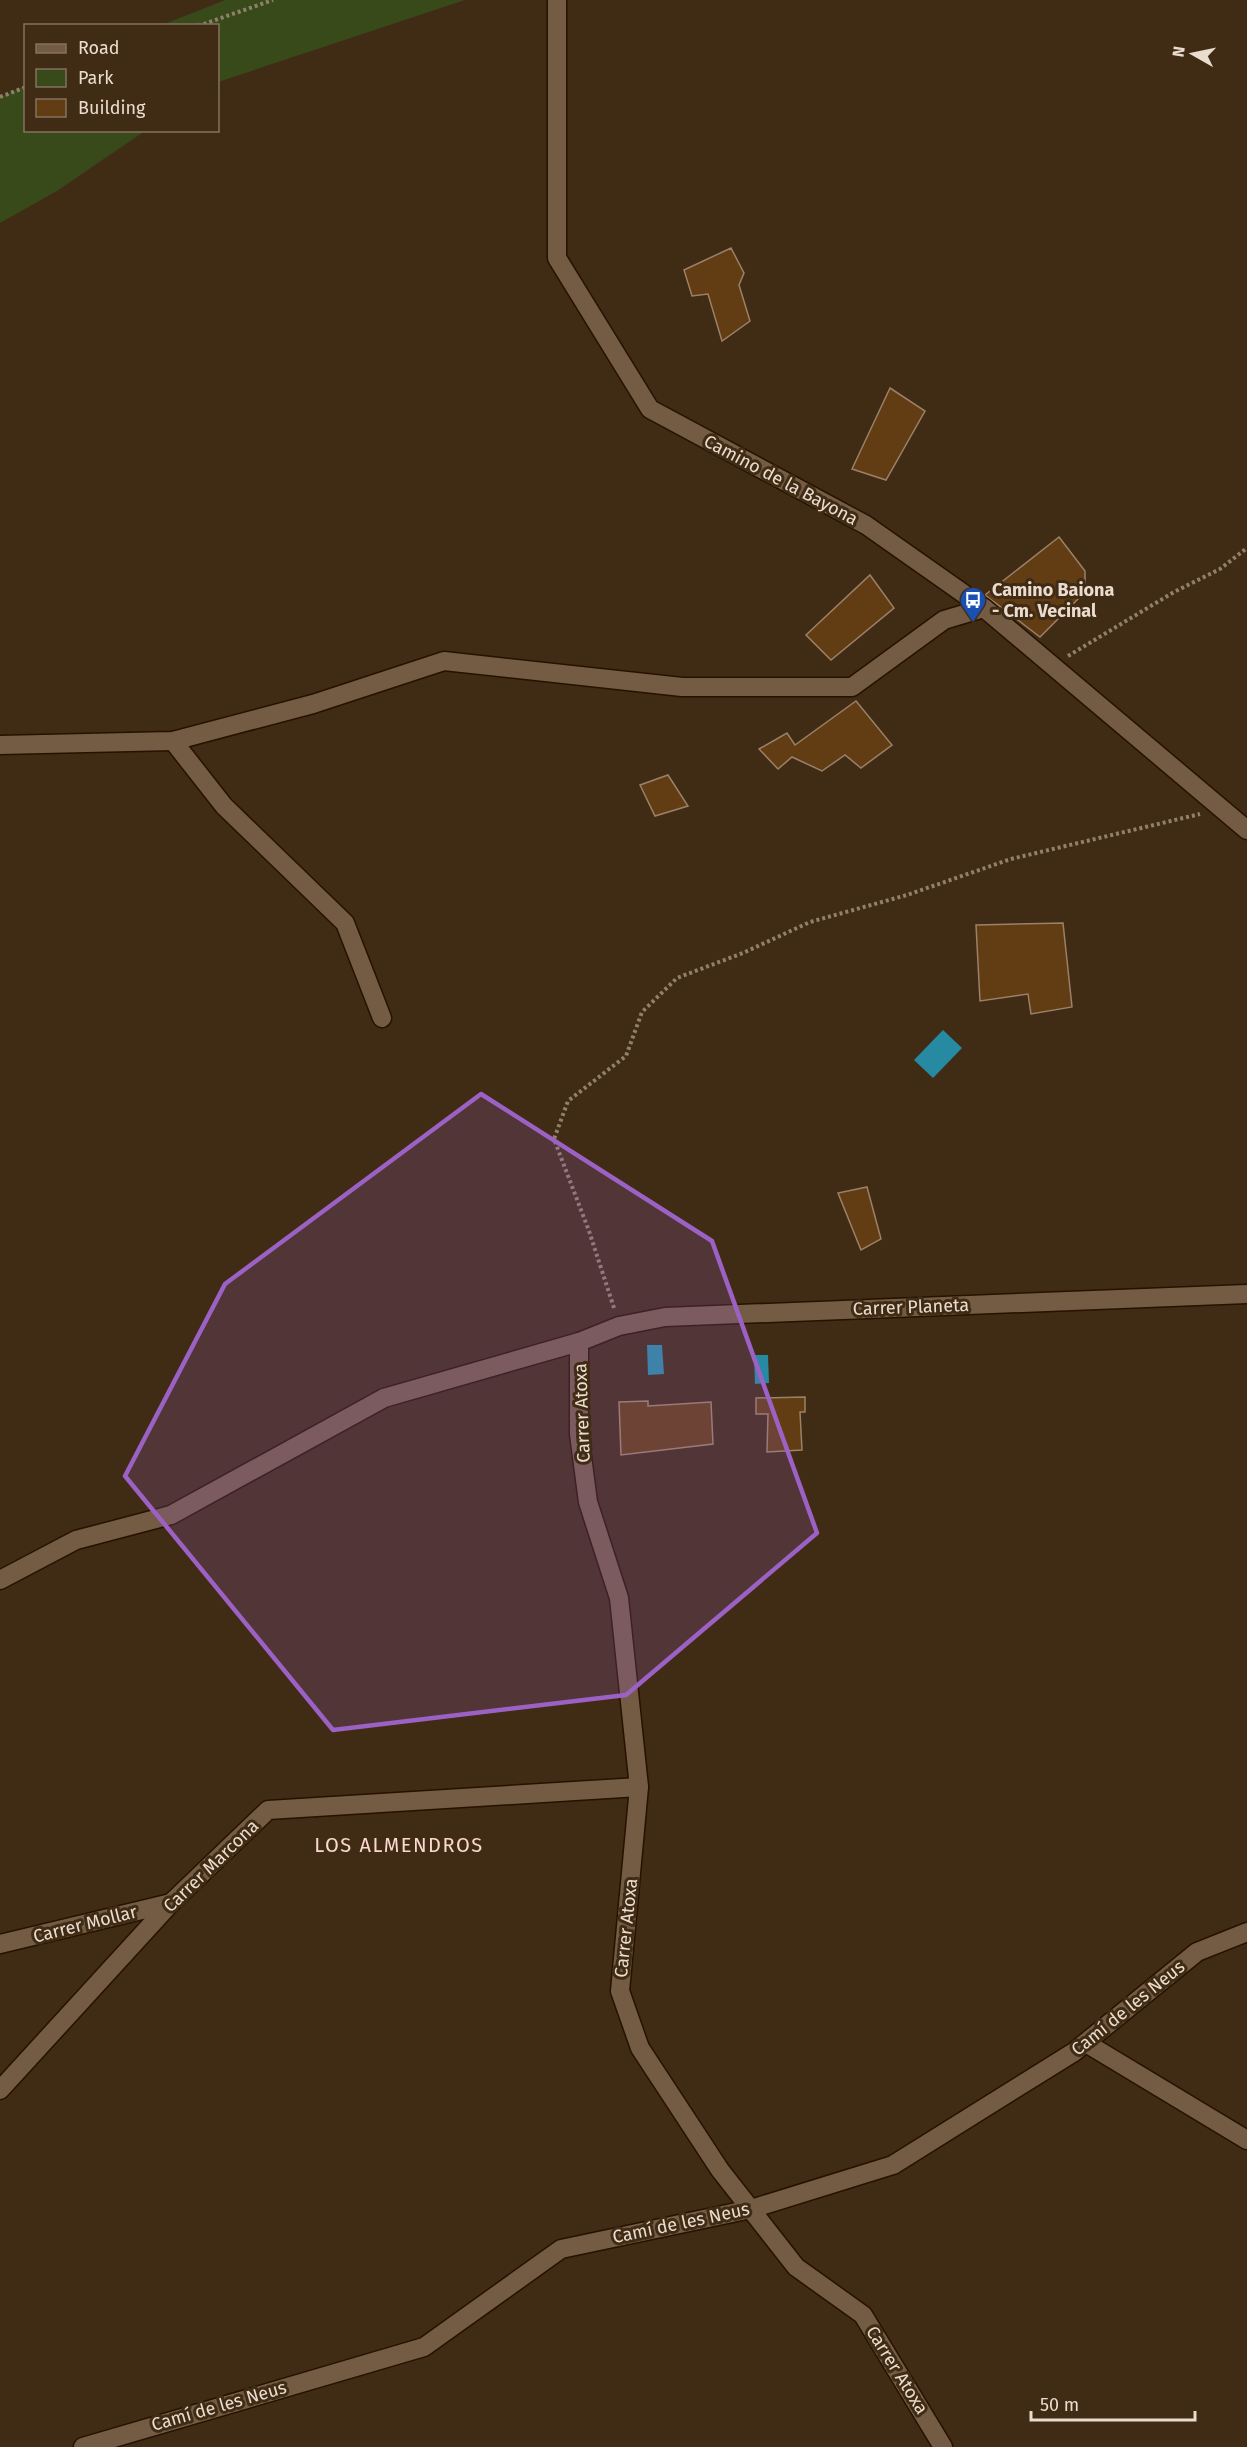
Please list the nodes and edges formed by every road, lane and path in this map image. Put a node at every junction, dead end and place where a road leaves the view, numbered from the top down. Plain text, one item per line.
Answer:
1 (273, 0) edge
2 (557, 0) edge
3 (204, 24) edge
4 (24, 88) edge
5 (0, 97) edge
6 (1247, 548) edge
7 (984, 608) junction
8 (1052, 666) junction
9 (173, 741) junction
10 (0, 745) edge
11 (1222, 809) junction
12 (1247, 830) edge
13 (382, 1018) dead end
14 (1247, 1294) edge
15 (620, 1326) junction
16 (579, 1342) junction
17 (0, 1580) edge
18 (639, 1788) junction
19 (171, 1903) junction
20 (1247, 1932) edge
21 (0, 1944) edge
22 (1086, 2043) junction
23 (0, 2090) edge
24 (1247, 2140) edge
25 (751, 2209) junction
26 (83, 2447) edge
27 (943, 2447) edge

1 - 3 path
2 - 7 street, Camino de la Bayona
4 - 5 path
6 - 8 path
7 - 8 street, Camino de la Bayona
7 - 9 street
8 - 11 street, Camino de la Bayona
9 - 10 street
9 - 13 street
11 - 12 street, Camino de la Bayona
11 - 15 path
14 - 15 street, Carrer Planeta
15 - 16 street, Carrer Planeta
16 - 17 street, Carrer Planeta
16 - 18 street, Carrer Atoxa
18 - 19 street, Carrer Marcona
18 - 25 street, Carrer Atoxa
19 - 21 street, Carrer Mollar
19 - 23 street, Carrer Marcona
20 - 22 street, Camí de les Neus
22 - 24 street
22 - 25 street, Camí de les Neus
25 - 26 street, Camí de les Neus
25 - 27 street, Carrer Atoxa

